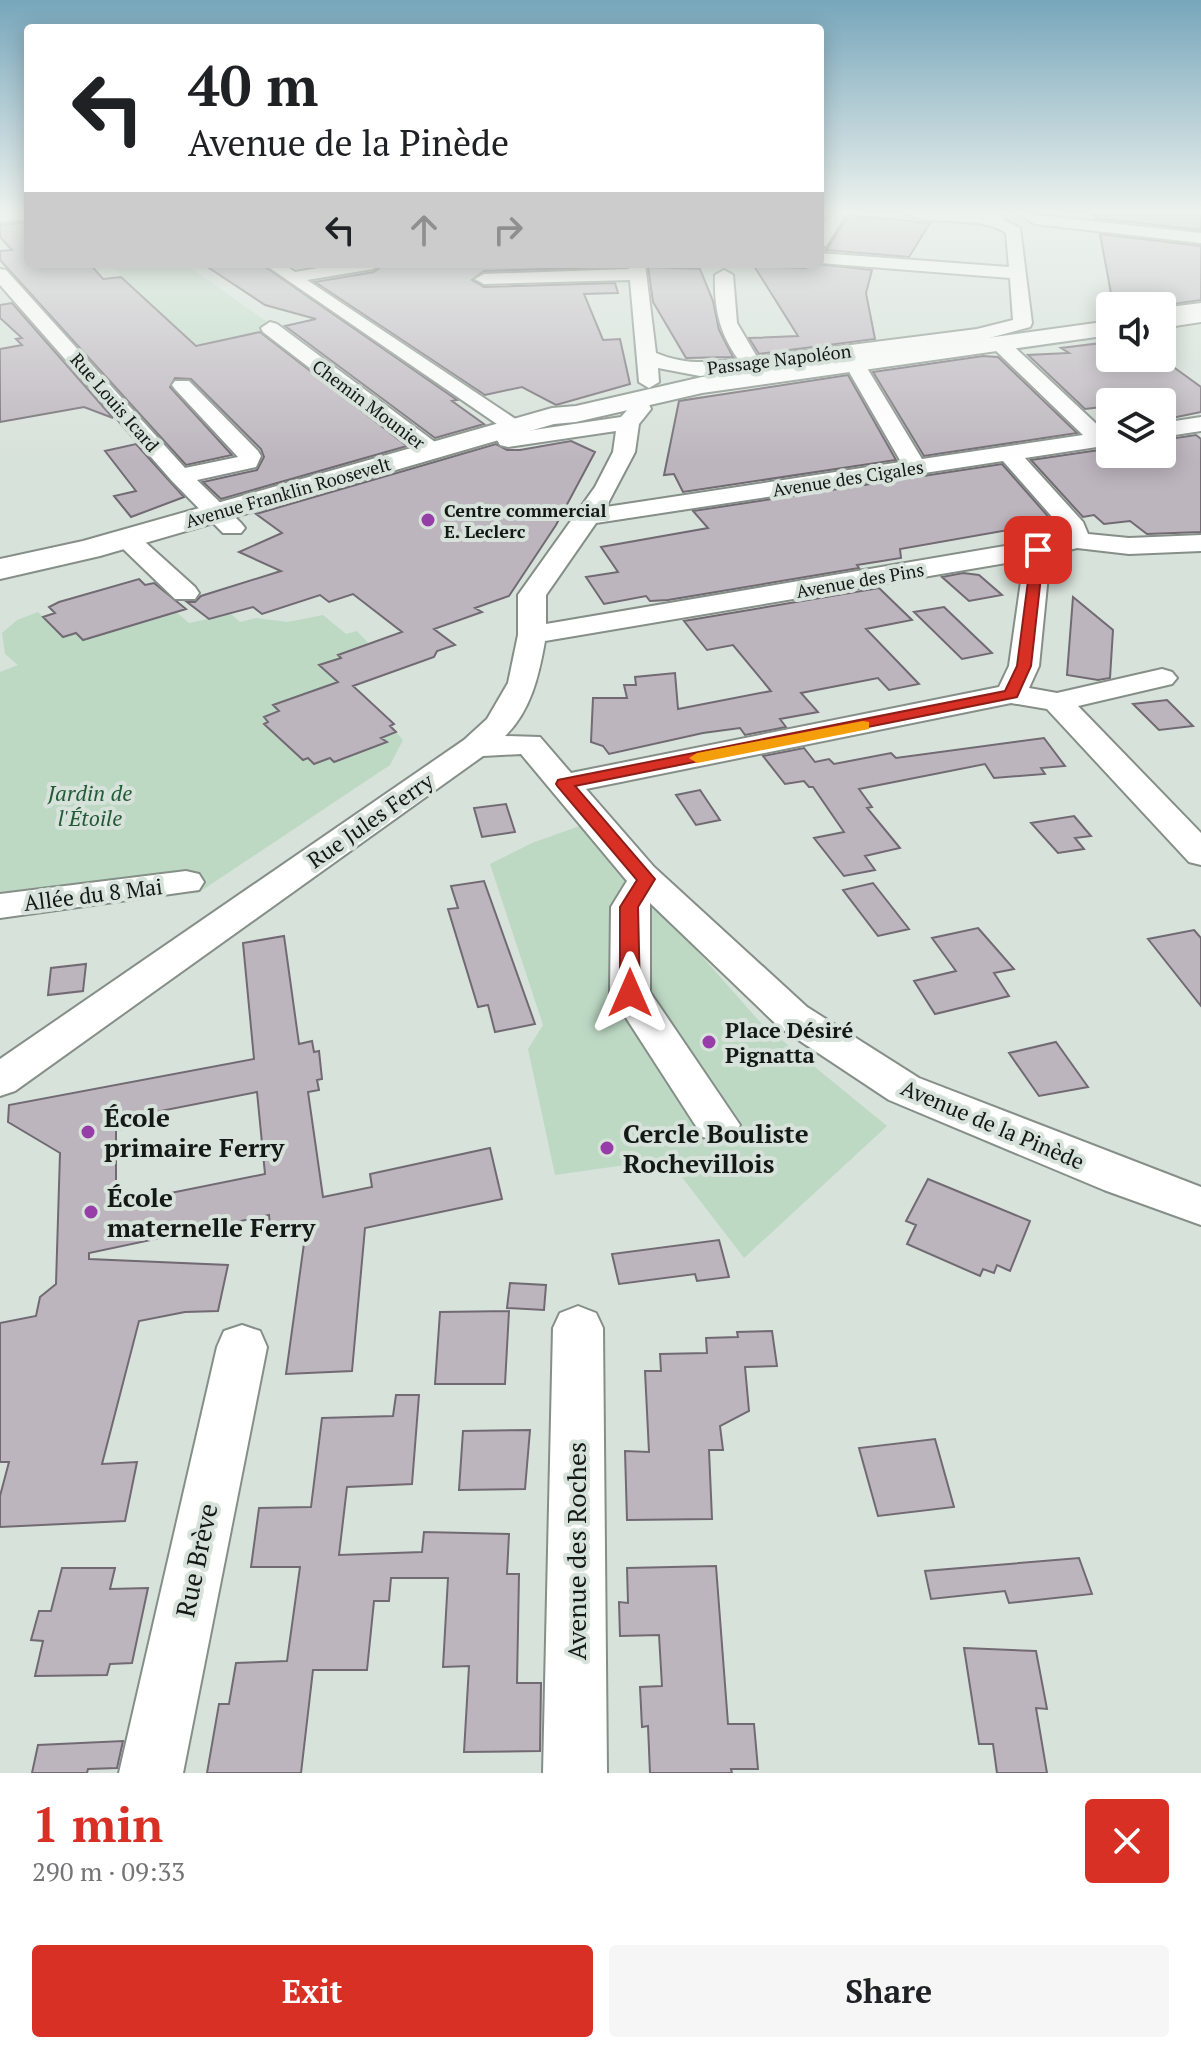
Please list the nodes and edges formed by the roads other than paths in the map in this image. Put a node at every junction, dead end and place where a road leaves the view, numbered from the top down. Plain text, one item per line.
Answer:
1 (19, 296) edge
2 (321, 296) edge
3 (641, 296) edge
4 (723, 296) edge
5 (1020, 296) edge
6 (1201, 308) edge
7 (1176, 312) edge
8 (1201, 315) edge
9 (1176, 319) edge
10 (270, 328) dead end
11 (1096, 329) edge
12 (1002, 336) junction
13 (648, 357) junction
14 (854, 363) junction
15 (753, 364) junction
16 (182, 385) dead end
17 (647, 392) junction
18 (628, 423) junction
19 (1201, 424) edge
20 (1176, 428) edge
21 (1096, 429) edge
22 (598, 431) junction
23 (510, 433) junction
24 (1096, 440) edge
25 (431, 450) junction
26 (1009, 454) junction
27 (916, 468) junction
28 (180, 476) junction
29 (586, 517) junction
30 (224, 521) junction
31 (1077, 540) junction
32 (1201, 543) edge
33 (136, 547) junction
34 (1038, 550) junction
35 (0, 569) edge
36 (0, 591) edge
37 (185, 593) dead end
38 (532, 635) junction
39 (1162, 678) dead end
40 (523, 683) junction
41 (1011, 694) junction
42 (1057, 702) junction
43 (529, 744) junction
44 (475, 747) junction
45 (564, 784) junction
46 (1201, 854) edge
47 (646, 879) junction
48 (186, 882) dead end
49 (0, 906) edge
50 (0, 1080) edge
51 (718, 1125) dead end
52 (1201, 1206) edge
53 (578, 1328) dead end
54 (242, 1347) dead end
55 (151, 1773) edge
56 (575, 1773) edge

1 - 28 street, Rue Louis Icard
2 - 23 street
3 - 13 street
4 - 15 street
5 - 12 street
6 - 7 street
8 - 9 main road
10 - 25 street, Chemin Mounier
11 - 12 main road, Avenue Franklin Roosevelt
12 - 14 main road, Avenue Franklin Roosevelt
12 - 15 street, Passage Napoléon
12 - 21 street
13 - 15 street, Passage Napoléon
13 - 17 street
14 - 17 main road, Avenue Franklin Roosevelt
14 - 27 street
16 - 28 street
17 - 18 street, Rue Jules Ferry
17 - 22 main road, Avenue Franklin Roosevelt
18 - 22 street, Avenue Franklin Roosevelt
18 - 22 street, Rue Jules Ferry
19 - 20 street
22 - 23 street, Avenue Franklin Roosevelt
22 - 23 main road, Avenue Franklin Roosevelt
22 - 29 street, Rue Jules Ferry
23 - 25 main road, Avenue Franklin Roosevelt
23 - 30 main road, Avenue Franklin Roosevelt
24 - 26 street, Avenue des Cigales
25 - 30 main road, Avenue Franklin Roosevelt
26 - 27 street, Avenue des Cigales
26 - 31 street
27 - 29 street, Avenue des Cigales
28 - 30 street, Rue Louis Icard
29 - 38 street, Rue Jules Ferry
30 - 33 main road, Avenue Franklin Roosevelt
31 - 32 street
31 - 34 street, Avenue des Pins
33 - 35 main road, Avenue Franklin Roosevelt
33 - 36 main road, Avenue Franklin Roosevelt
33 - 37 street
34 - 38 street, Avenue des Pins
34 - 41 street
38 - 40 street, Rue Jules Ferry
39 - 42 street
40 - 43 street
40 - 44 street, Rue Jules Ferry
41 - 42 street
41 - 45 street
42 - 46 street
43 - 44 street
43 - 45 street, Avenue de la Pinède
44 - 50 street, Rue Jules Ferry
45 - 47 street, Avenue de la Pinède
47 - 51 street
47 - 52 street, Avenue de la Pinède
48 - 49 street, Allée du 8 Mai
53 - 56 street, Avenue des Roches
54 - 55 street, Rue Brève

